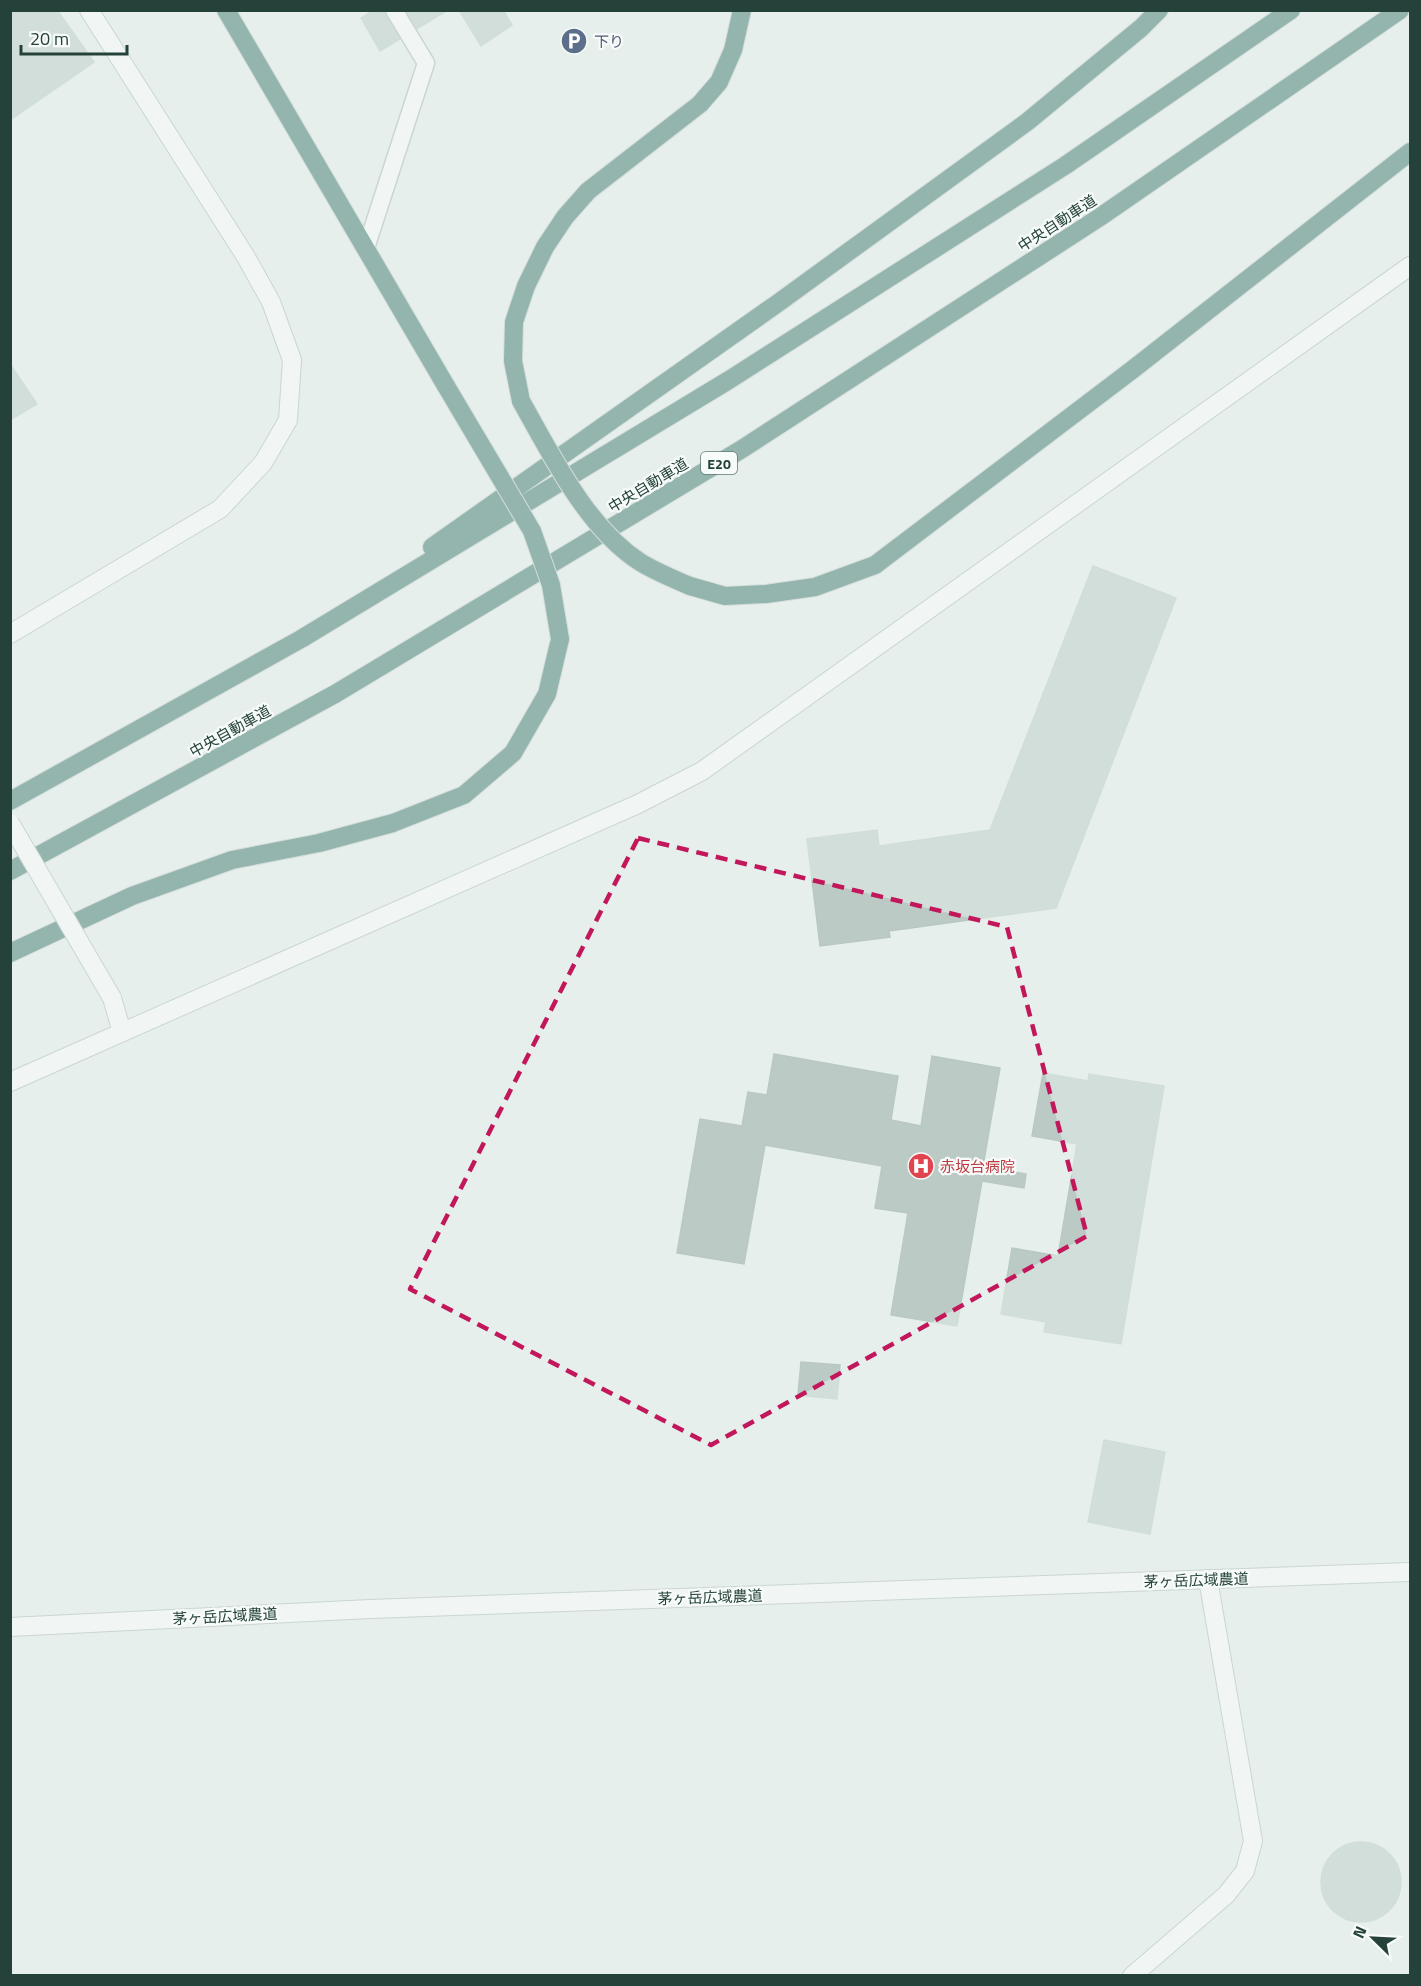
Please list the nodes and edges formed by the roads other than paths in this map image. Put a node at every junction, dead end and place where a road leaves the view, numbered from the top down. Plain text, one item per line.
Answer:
1 (89, 10) edge
2 (226, 10) edge
3 (394, 10) edge
4 (742, 10) edge
5 (1159, 10) edge
6 (1290, 10) edge
7 (1400, 10) edge
8 (1410, 152) edge
9 (366, 248) junction
10 (1410, 266) edge
11 (10, 634) edge
12 (300, 639) junction
13 (10, 801) edge
14 (10, 823) edge
15 (10, 871) edge
16 (10, 953) edge
17 (122, 1032) junction
18 (10, 1082) edge
19 (1410, 1572) edge
20 (1208, 1579) junction
21 (10, 1627) edge
22 (1132, 1976) edge

1 - 11 street
2 - 9 highway
3 - 9 lane
4 - 8 highway, bridge
5 - 12 highway
6 - 12 highway
7 - 15 highway, 中央自動車道 / E20
9 - 16 highway, bridge
10 - 17 street
12 - 13 highway
14 - 17 street, bridge
17 - 18 street
19 - 20 street, 茅ヶ岳広域農道
20 - 21 street, 茅ヶ岳広域農道
20 - 22 street

